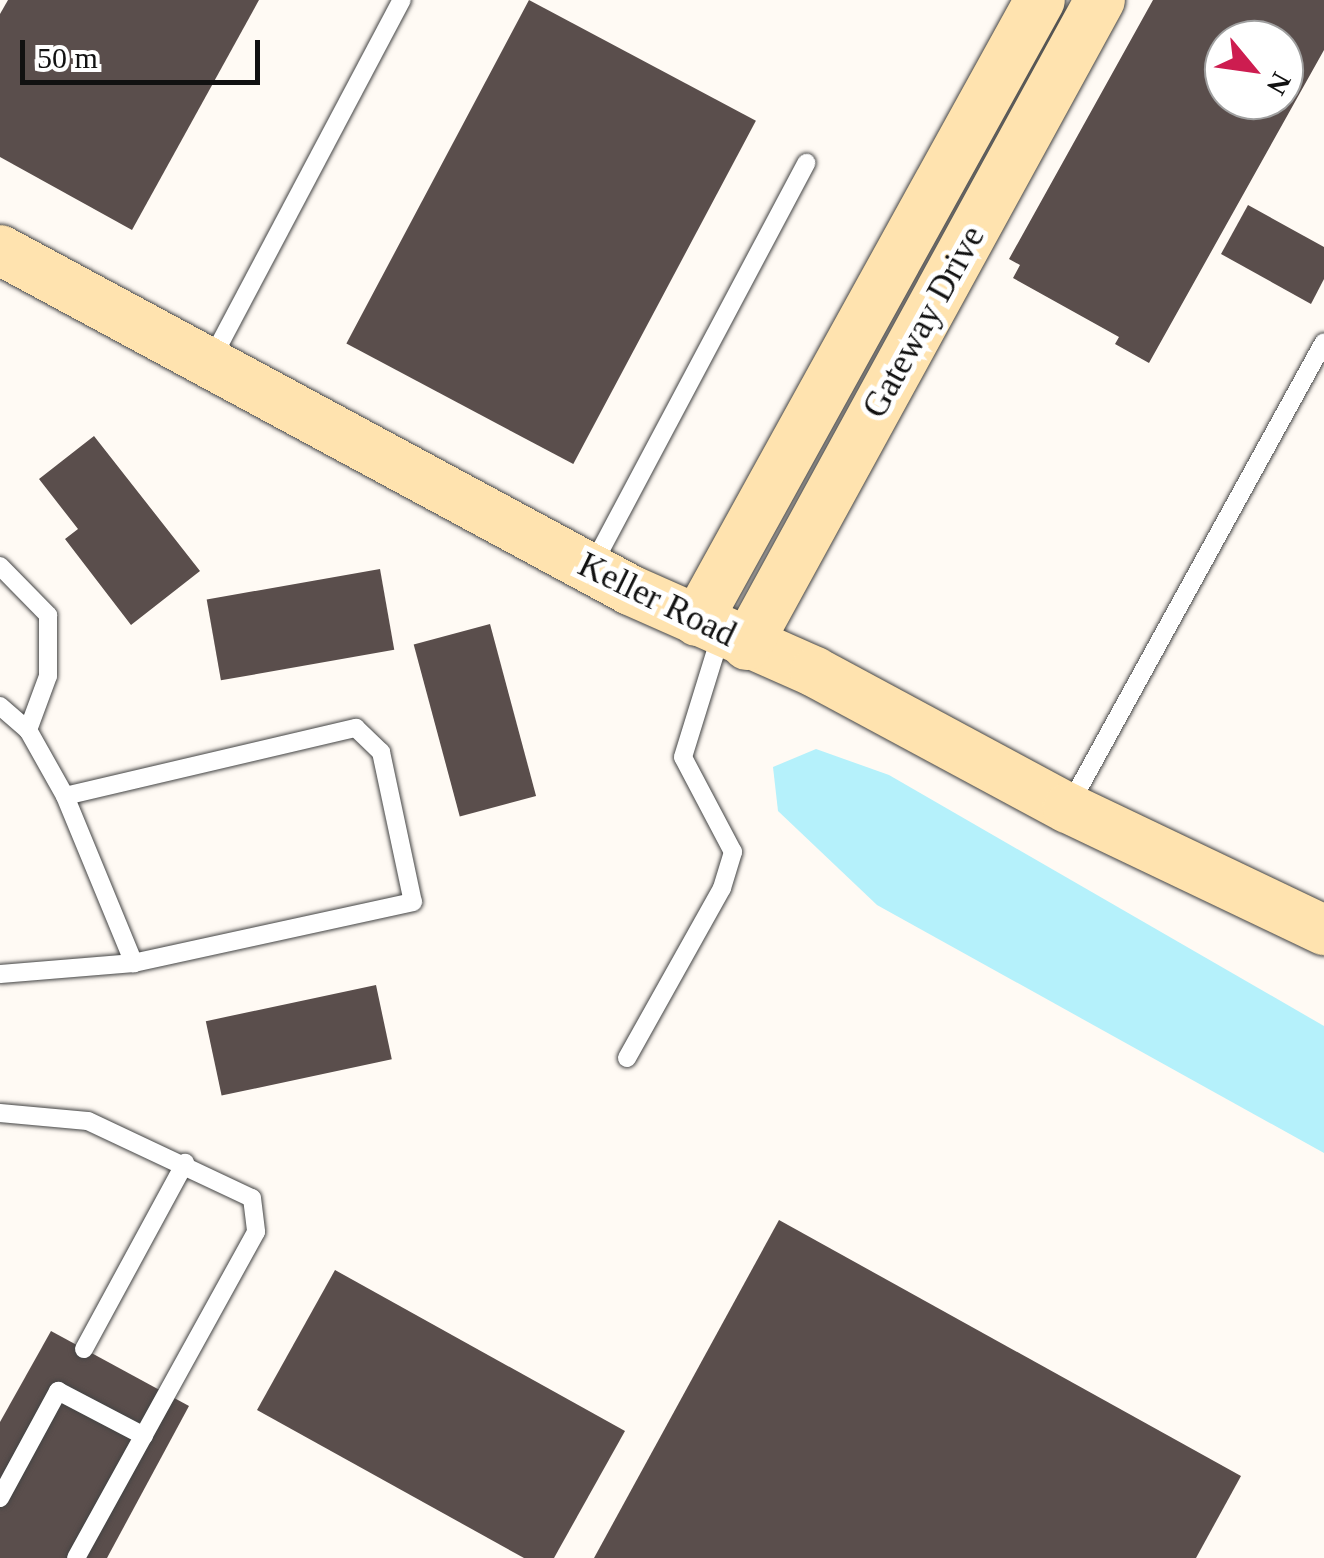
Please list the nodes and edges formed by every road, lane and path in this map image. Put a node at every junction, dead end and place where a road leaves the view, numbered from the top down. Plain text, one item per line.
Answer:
1 (402, 0) edge
2 (1040, 0) edge
3 (1100, 0) edge
4 (806, 162) dead end
5 (0, 250) edge
6 (1324, 342) edge
7 (209, 363) junction
8 (0, 566) edge
9 (590, 568) junction
10 (722, 633) junction
11 (0, 706) edge
12 (28, 730) junction
13 (65, 796) junction
14 (1068, 808) junction
15 (1324, 930) edge
16 (134, 963) junction
17 (0, 974) edge
18 (627, 1058) dead end
19 (0, 1113) edge
20 (184, 1163) junction
21 (84, 1348) dead end
22 (144, 1436) junction
23 (0, 1498) edge
24 (76, 1558) edge

1 - 7 lane
2 - 10 street, Gateway Drive
3 - 10 street, Gateway Drive
4 - 9 lane
5 - 7 street, Keller Road
6 - 14 lane
7 - 9 street, Keller Road
8 - 12 lane
9 - 10 street, Keller Road
10 - 14 street, Keller Road
10 - 18 lane
11 - 12 lane
12 - 13 lane
13 - 16 lane
13 - 16 lane
14 - 15 street, Keller Road
16 - 17 lane
19 - 20 lane
20 - 21 lane
20 - 22 lane
22 - 23 lane
22 - 24 lane

